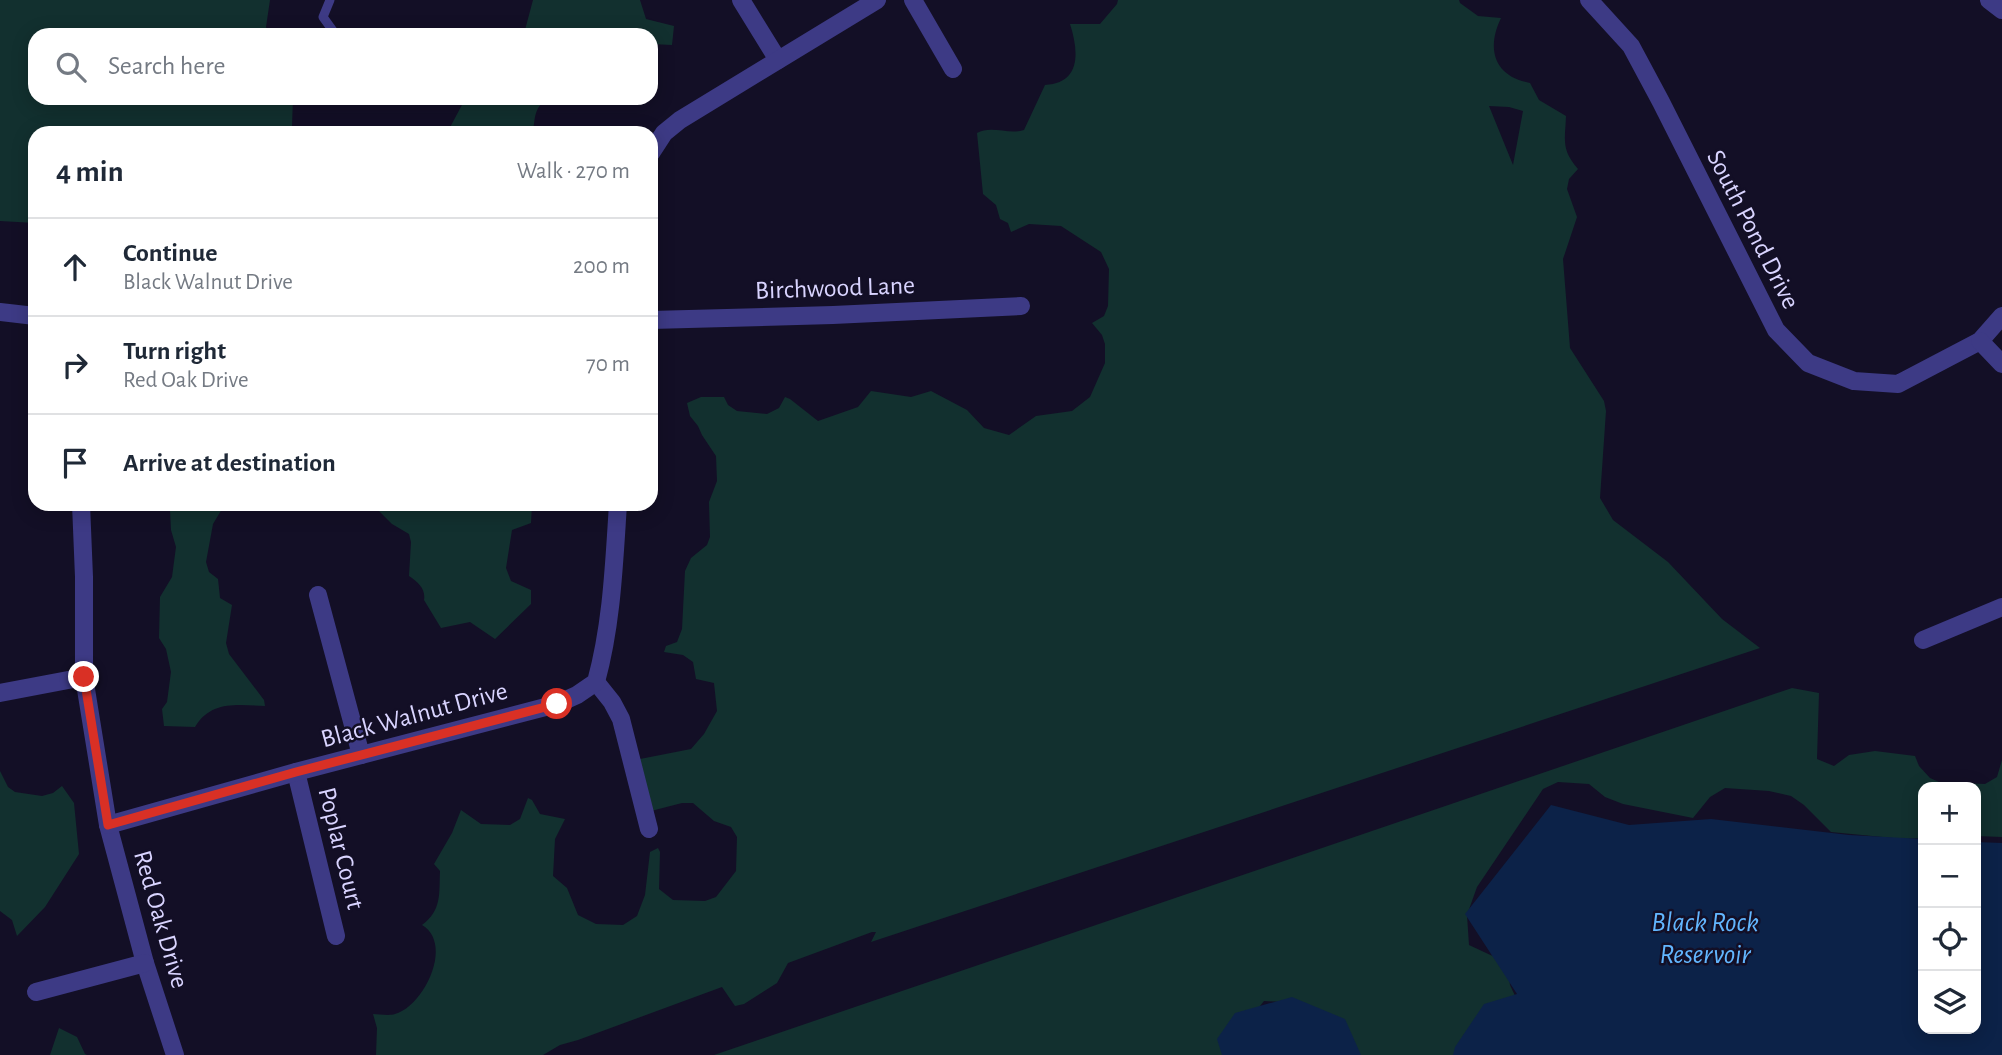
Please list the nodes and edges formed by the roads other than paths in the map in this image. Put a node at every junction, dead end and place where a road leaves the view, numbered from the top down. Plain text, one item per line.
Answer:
1 (330, 0) edge
2 (741, 0) edge
3 (877, 0) edge
4 (913, 0) edge
5 (1589, 0) edge
6 (1989, 0) edge
7 (2002, 10) edge
8 (331, 28) edge
9 (778, 60) junction
10 (953, 69) dead end
11 (658, 142) edge
12 (1021, 306) dead end
13 (0, 312) edge
14 (28, 315) edge
15 (2002, 316) edge
16 (658, 320) edge
17 (1980, 341) junction
18 (2002, 364) edge
19 (81, 511) edge
20 (618, 511) edge
21 (318, 595) dead end
22 (2002, 607) edge
23 (1923, 640) dead end
24 (84, 677) junction
25 (596, 682) junction
26 (0, 693) edge
27 (361, 755) junction
28 (296, 772) junction
29 (108, 825) junction
30 (649, 829) dead end
31 (336, 936) dead end
32 (145, 963) junction
33 (36, 992) dead end
34 (175, 1055) edge

1 - 8 lane
2 - 9 street
3 - 9 street
4 - 10 street
5 - 17 street, South Pond Drive
6 - 7 street
9 - 11 street
12 - 16 street, Birchwood Lane
13 - 14 street
15 - 17 street, South Pond Drive
17 - 18 street
19 - 24 street, Red Oak Drive
20 - 25 street
21 - 27 street
22 - 23 street
24 - 26 street
24 - 29 street, Red Oak Drive
25 - 27 street, Black Walnut Drive
25 - 30 street
27 - 28 street, Black Walnut Drive
28 - 29 street, Black Walnut Drive
28 - 31 street, Poplar Court
29 - 32 street, Red Oak Drive
32 - 33 street
32 - 34 street, Red Oak Drive

